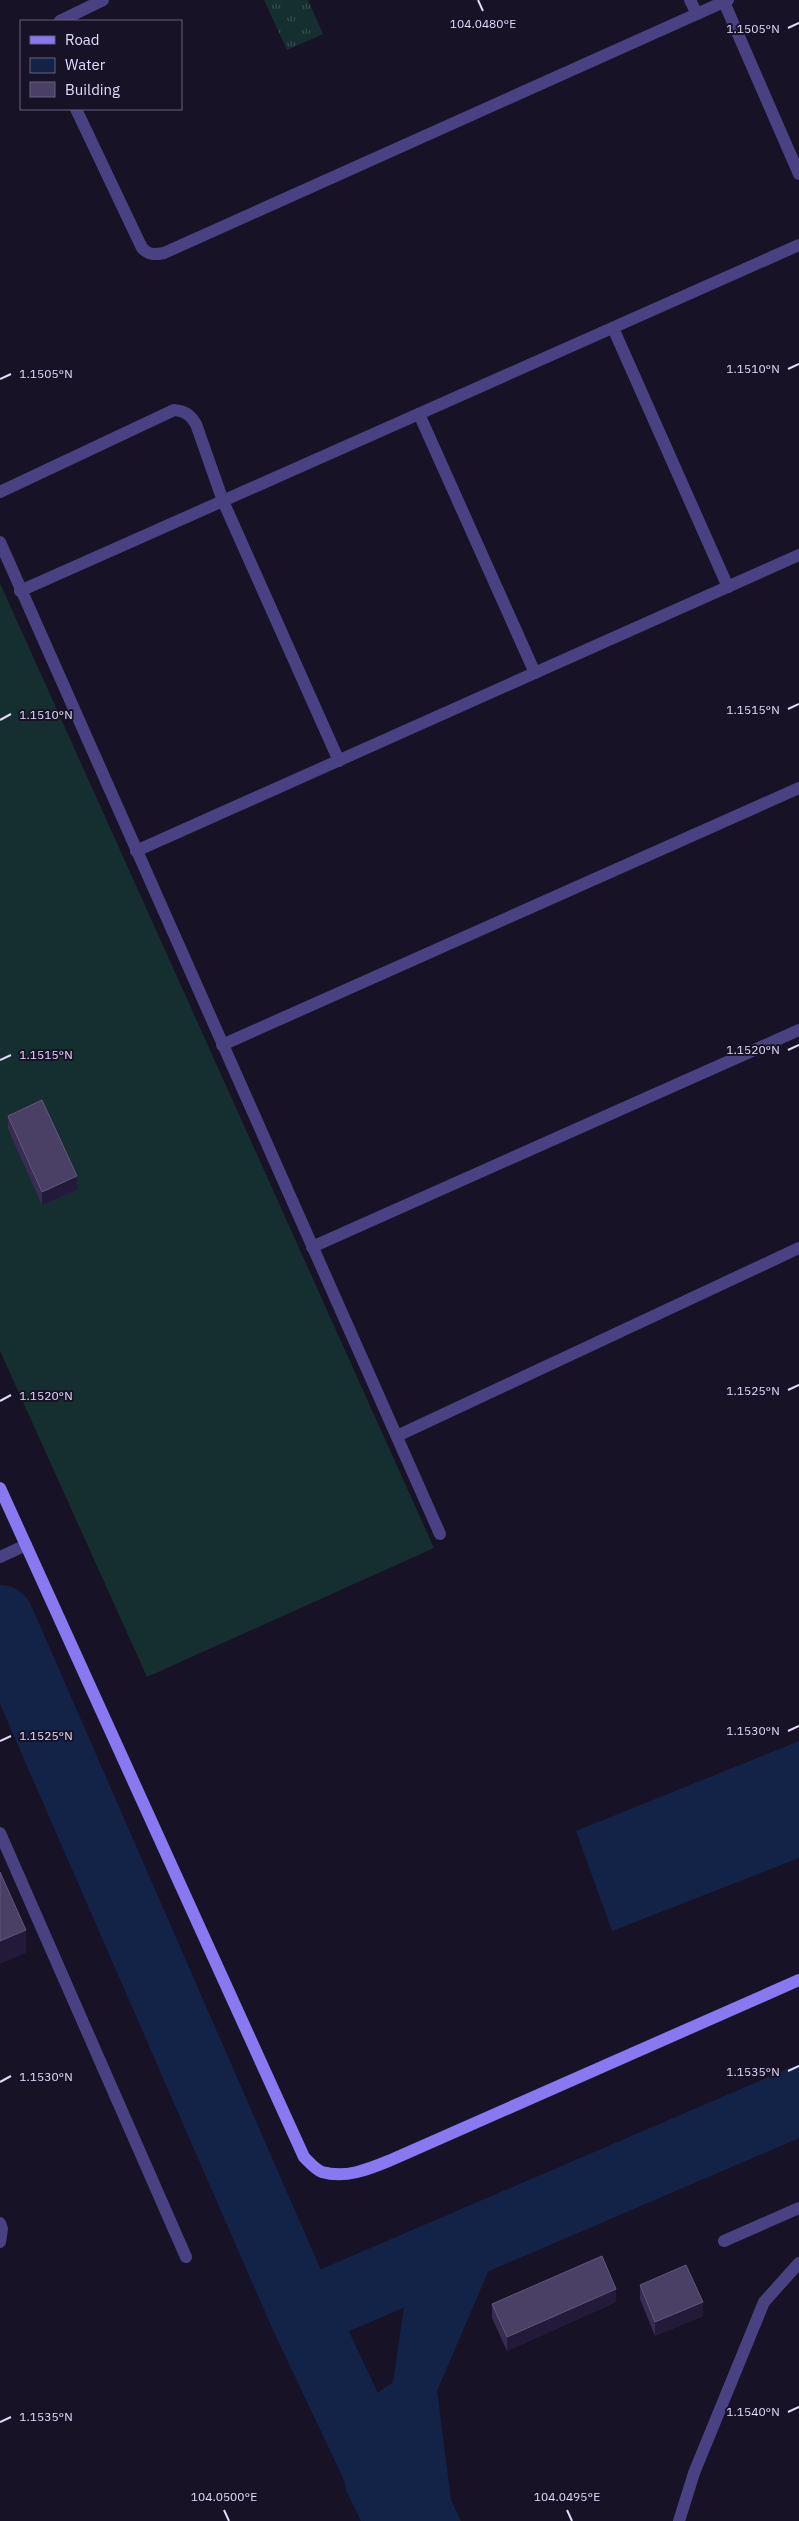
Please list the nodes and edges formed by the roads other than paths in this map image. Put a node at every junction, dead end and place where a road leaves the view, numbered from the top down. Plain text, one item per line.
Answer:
1 (103, 0) edge
2 (690, 0) edge
3 (726, 1) edge
4 (697, 14) junction
5 (62, 20) edge
6 (76, 110) edge
7 (799, 174) edge
8 (799, 245) edge
9 (613, 328) junction
10 (419, 414) junction
11 (0, 492) edge
12 (223, 501) junction
13 (0, 542) edge
14 (799, 555) edge
15 (728, 587) junction
16 (20, 591) junction
17 (535, 673) junction
18 (339, 761) junction
19 (799, 788) edge
20 (136, 851) junction
21 (799, 1030) edge
22 (222, 1045) junction
23 (312, 1246) junction
24 (799, 1248) edge
25 (397, 1436) junction
26 (0, 1488) edge
27 (440, 1534) dead end
28 (26, 1545) junction
29 (0, 1557) edge
30 (0, 1834) edge
31 (799, 1980) edge
32 (799, 2208) edge
33 (0, 2223) edge
34 (724, 2241) dead end
35 (0, 2242) edge
36 (186, 2257) dead end
37 (799, 2263) edge
38 (679, 2521) edge

1 - 5 street
2 - 4 street
3 - 4 street
3 - 7 street
4 - 6 street
8 - 9 street
9 - 10 street
9 - 15 street
10 - 12 street
10 - 17 street
11 - 12 street
12 - 16 street
12 - 18 street
13 - 16 street
14 - 15 street
15 - 17 street
16 - 20 street
17 - 18 street
18 - 20 street
19 - 22 street
20 - 22 street
21 - 23 street
22 - 23 street
23 - 25 street
24 - 25 street
25 - 27 street
26 - 28 main road
28 - 29 street
28 - 31 main road
30 - 36 street
32 - 34 street
33 - 35 street
37 - 38 street

